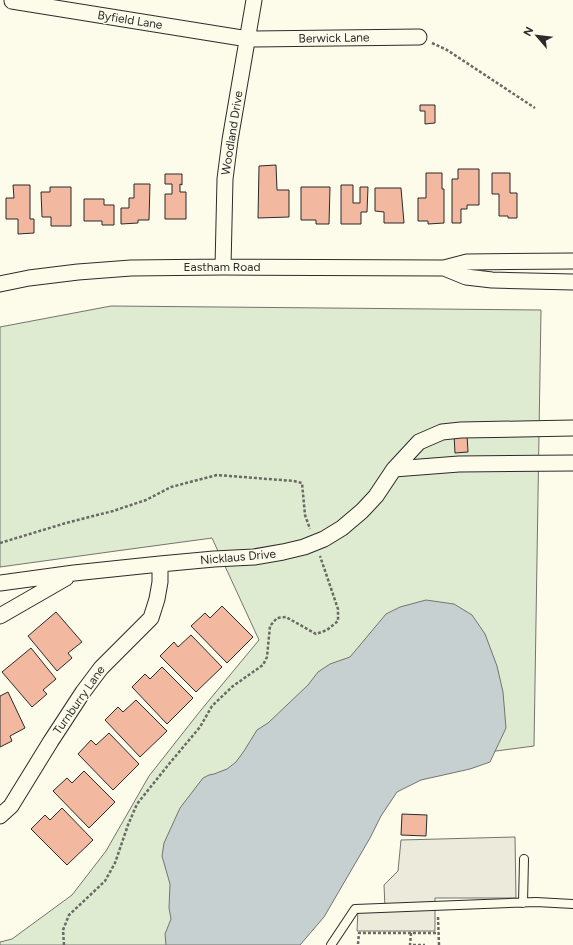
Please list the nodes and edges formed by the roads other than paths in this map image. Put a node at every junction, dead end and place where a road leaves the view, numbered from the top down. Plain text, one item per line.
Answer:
1 (254, 0) edge
2 (12, 1) edge
3 (419, 37) dead end
4 (248, 39) junction
5 (573, 262) edge
6 (223, 267) junction
7 (444, 268) junction
8 (573, 282) edge
9 (0, 284) edge
10 (573, 428) edge
11 (573, 463) edge
12 (394, 469) junction
13 (160, 564) junction
14 (74, 573) junction
15 (0, 583) edge
16 (0, 616) edge
17 (0, 816) edge
18 (524, 859) dead end
19 (523, 903) junction
20 (573, 904) edge
21 (331, 945) edge

1 - 4 street, Woodland Drive
2 - 4 street, Byfield Lane
3 - 4 street, Berwick Lane
4 - 6 street, Woodland Drive
5 - 7 street, Eastham Road
6 - 7 street, Eastham Road
6 - 9 street, Eastham Road
7 - 8 street, Eastham Road
10 - 12 street, Nicklaus Drive
11 - 12 street
12 - 13 street, Nicklaus Drive
13 - 14 street, Nicklaus Drive
13 - 17 street, Turnburry Lane
14 - 15 street, Nicklaus Drive
14 - 16 street, Nicklaus Drive
18 - 19 lane
19 - 20 lane
19 - 21 lane

